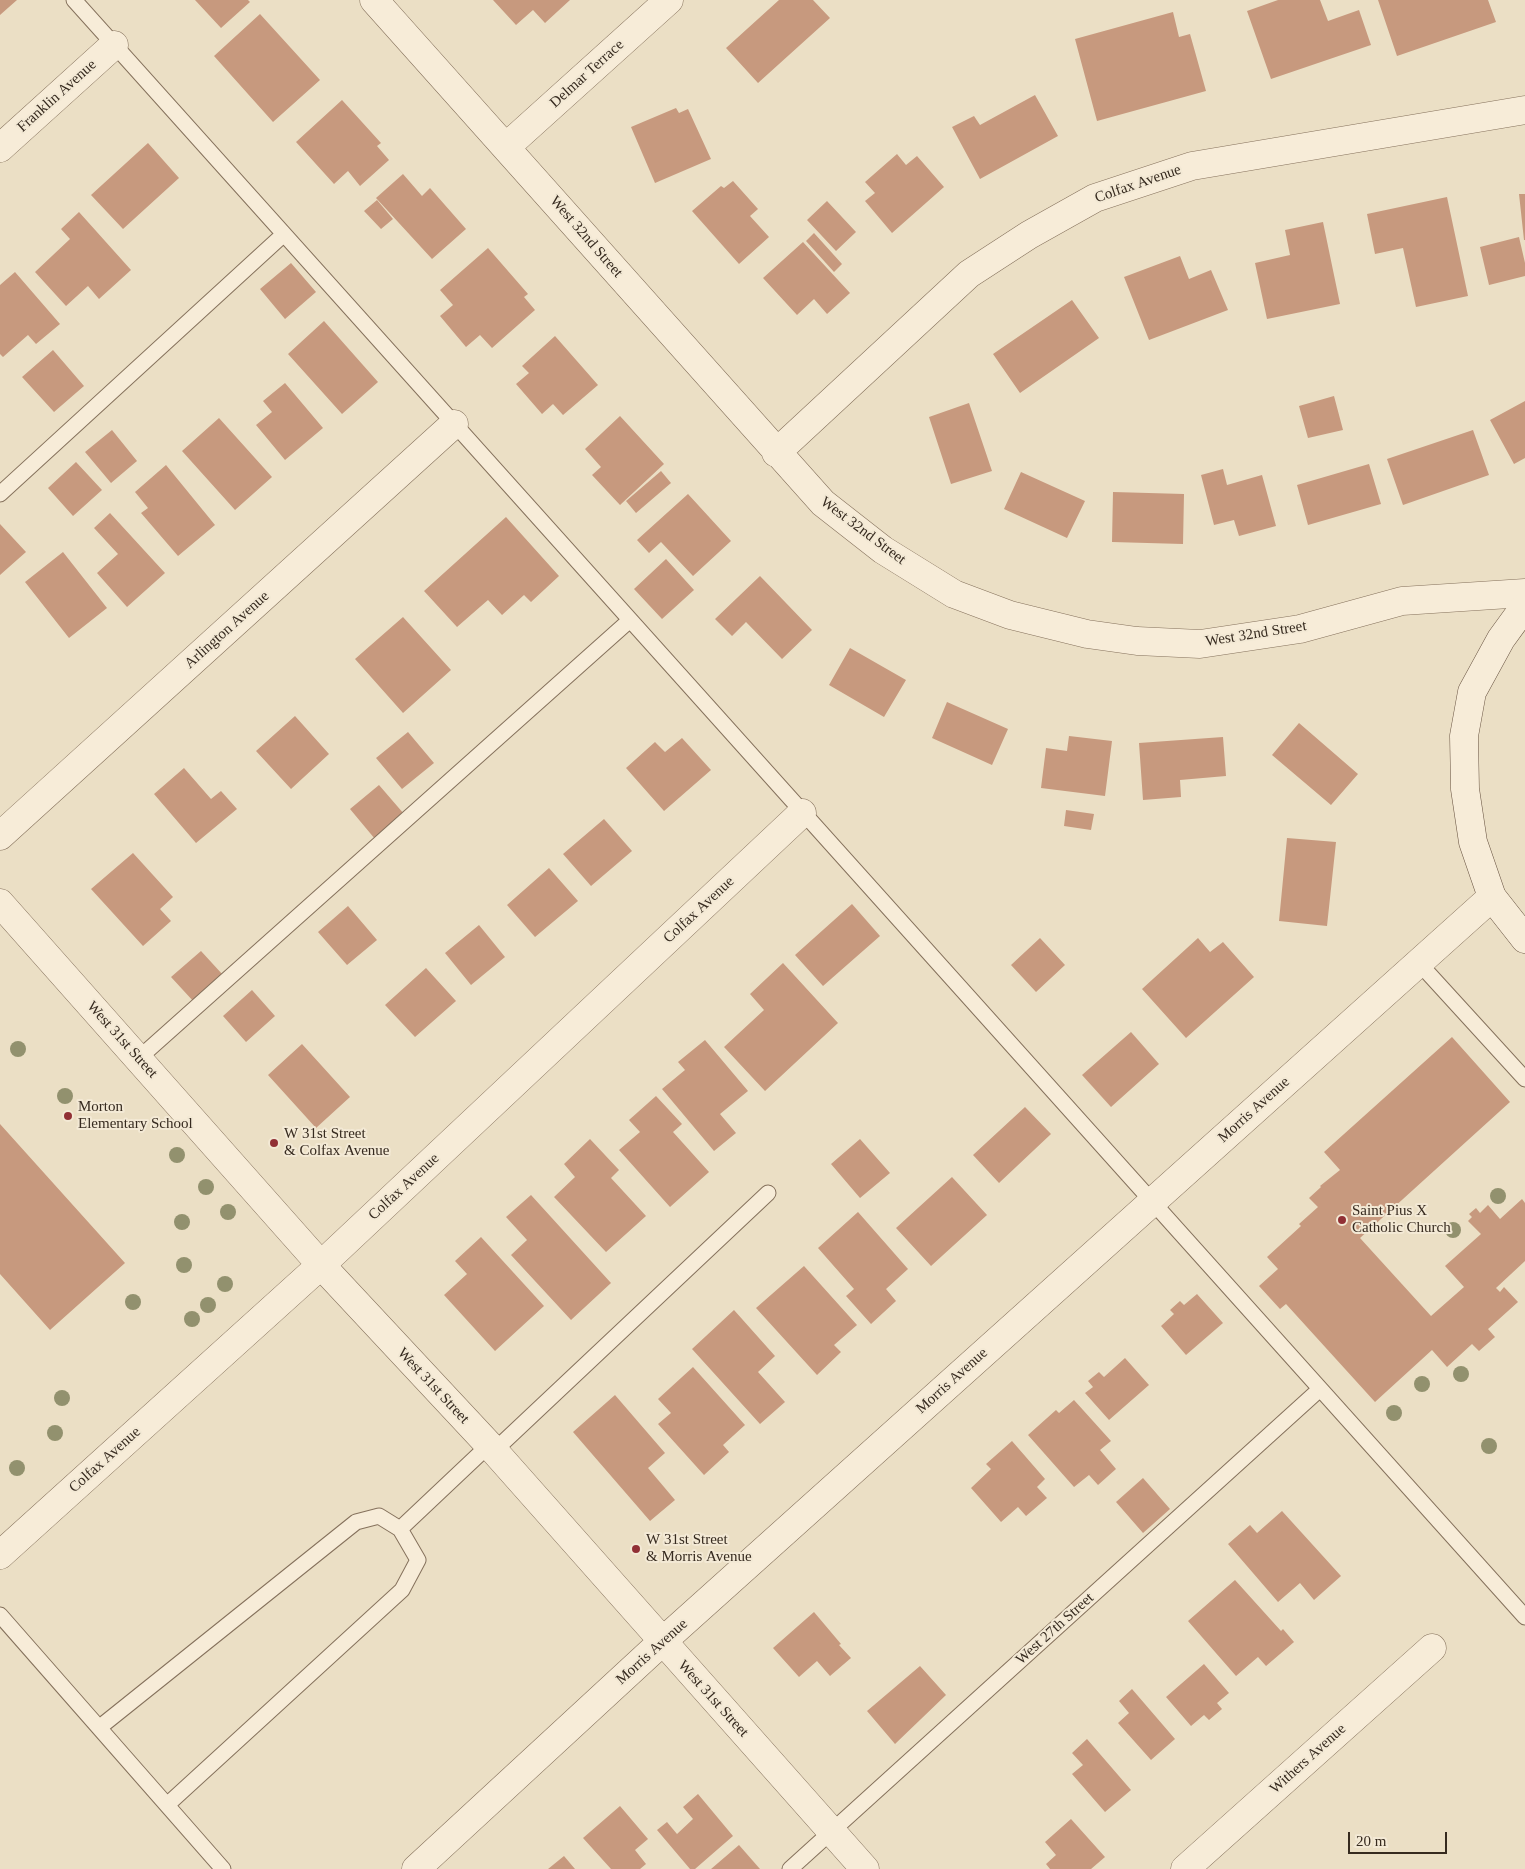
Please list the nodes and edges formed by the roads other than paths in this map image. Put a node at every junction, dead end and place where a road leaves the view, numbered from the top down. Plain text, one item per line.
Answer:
1 (74, 0) edge
2 (374, 0) edge
3 (669, 0) edge
4 (114, 45) junction
5 (1525, 110) edge
6 (506, 147) junction
7 (0, 148) edge
8 (284, 234) junction
9 (454, 424) junction
10 (776, 453) junction
11 (0, 494) edge
12 (1525, 593) edge
13 (1525, 606) edge
14 (630, 620) junction
15 (802, 812) junction
16 (0, 836) edge
17 (1492, 897) junction
18 (0, 903) edge
19 (1525, 939) edge
20 (1418, 963) junction
21 (138, 1059) junction
22 (1525, 1079) edge
23 (768, 1193) dead end
24 (1152, 1200) junction
25 (321, 1265) junction
26 (1320, 1389) junction
27 (492, 1448) junction
28 (400, 1529) junction
29 (0, 1555) edge
30 (0, 1615) edge
31 (1525, 1618) edge
32 (663, 1641) junction
33 (1432, 1648) dead end
34 (100, 1727) junction
35 (167, 1805) junction
36 (832, 1832) junction
37 (223, 1869) edge
38 (416, 1869) edge
39 (790, 1869) edge
40 (865, 1869) edge
41 (1185, 1869) edge

1 - 4 lane
2 - 6 street, West 32nd Street
3 - 6 street, Delmar Terrace
4 - 7 street, Franklin Avenue
4 - 8 lane
5 - 10 street, Colfax Avenue
6 - 10 street, West 32nd Street
8 - 9 lane
8 - 11 lane
9 - 14 lane
9 - 16 street, Arlington Avenue
10 - 12 street, West 32nd Street
13 - 17 street
14 - 15 lane
14 - 21 lane
15 - 24 lane
15 - 25 street, Colfax Avenue
17 - 19 street
17 - 20 street, Morris Avenue
18 - 21 street, West 31st Street
20 - 22 lane
20 - 24 street, Morris Avenue
21 - 25 street, West 31st Street
23 - 27 lane
24 - 26 lane
24 - 32 street, Morris Avenue
25 - 27 street, West 31st Street
25 - 29 street, Colfax Avenue
26 - 31 lane
26 - 36 lane, West 27th Street
27 - 28 lane
27 - 32 street, West 31st Street
28 - 34 lane
28 - 35 lane
30 - 34 lane
32 - 36 street, West 31st Street
32 - 38 street, Morris Avenue
33 - 41 street, Withers Avenue
34 - 35 lane
35 - 37 lane
36 - 39 lane, West 27th Street
36 - 40 street, West 31st Street

